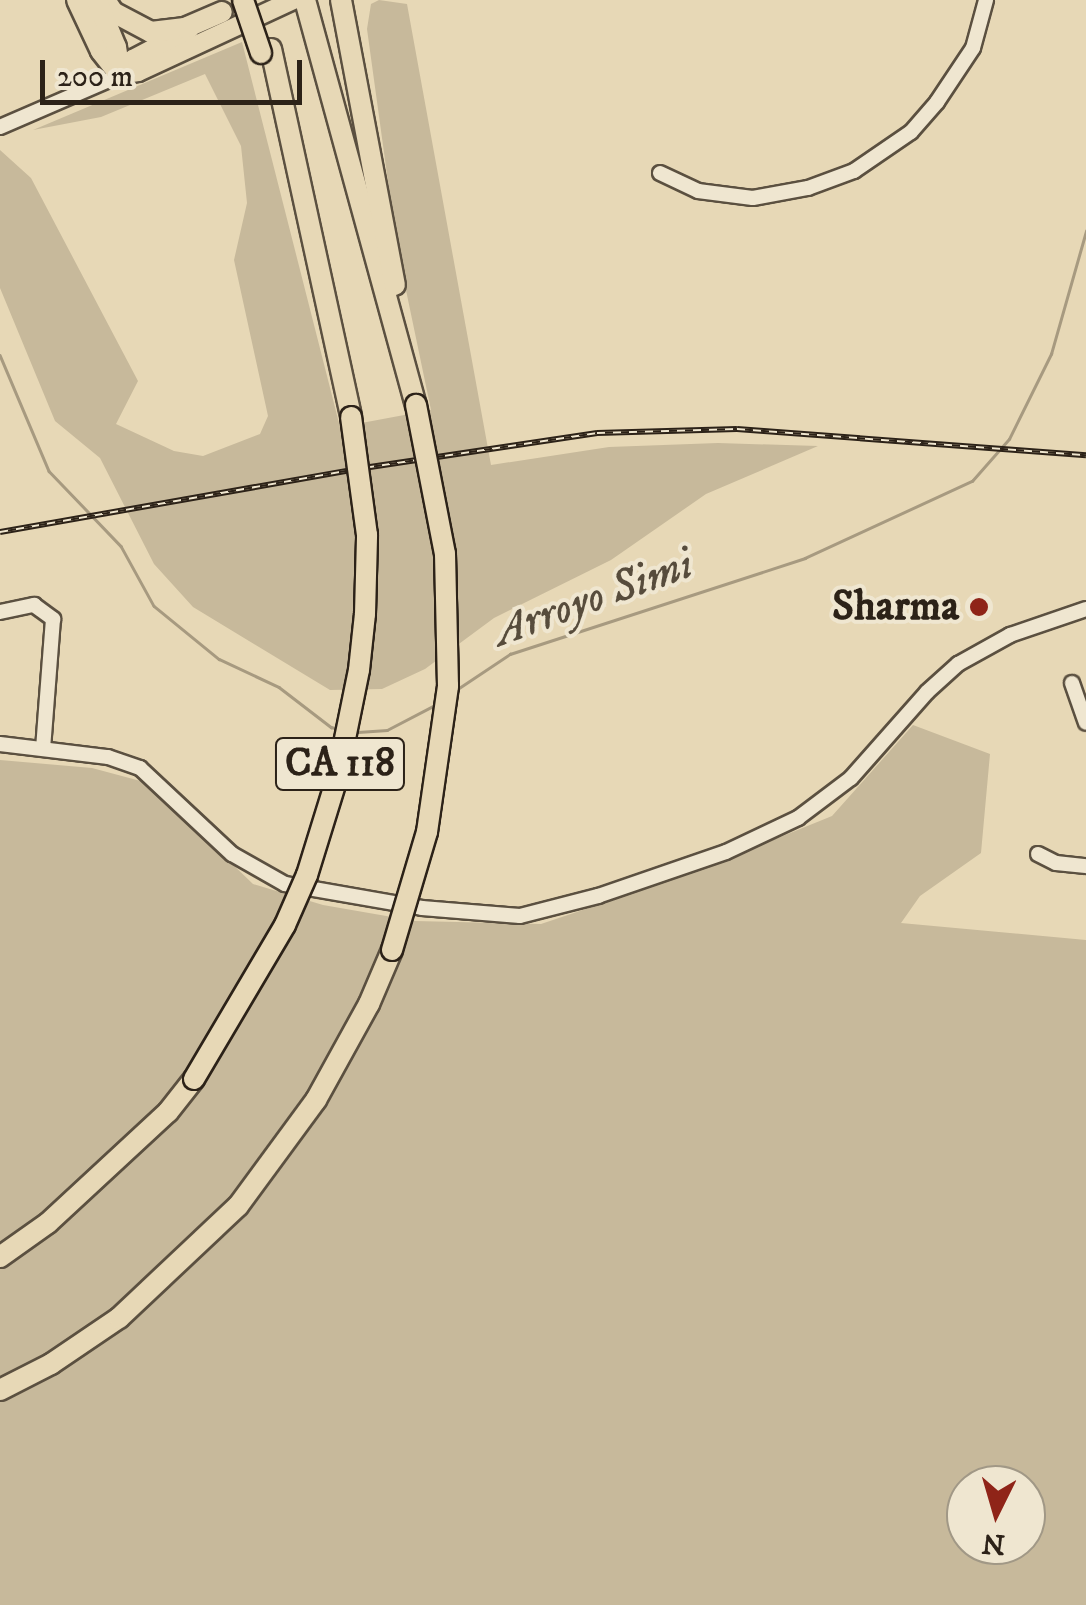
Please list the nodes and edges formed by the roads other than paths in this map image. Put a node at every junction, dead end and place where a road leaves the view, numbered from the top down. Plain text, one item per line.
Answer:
1 (78, 0) edge
2 (97, 0) edge
3 (106, 0) edge
4 (246, 0) edge
5 (257, 0) edge
6 (293, 0) edge
7 (304, 0) edge
8 (341, 0) edge
9 (355, 0) edge
10 (986, 0) edge
11 (222, 12) junction
12 (346, 24) junction
13 (266, 51) junction
14 (120, 75) junction
15 (0, 128) edge
16 (660, 173) dead end
17 (416, 405) junction
18 (1086, 609) edge
19 (0, 612) edge
20 (1072, 683) dead end
21 (1086, 723) edge
22 (0, 744) edge
23 (42, 749) junction
24 (1038, 854) dead end
25 (1086, 866) edge
26 (75, 1198) junction
27 (0, 1242) edge
28 (0, 1258) edge
29 (52, 1364) junction
30 (0, 1390) edge
31 (0, 1398) edge

1 - 14 highway
2 - 14 highway
3 - 11 highway, CA 118
4 - 11 main road, CA 118
4 - 13 highway, CA 118, bridge
5 - 13 highway
6 - 14 main road
7 - 17 highway
8 - 12 highway
9 - 12 highway
10 - 16 street
11 - 14 main road
12 - 17 highway, CA 118
13 - 26 highway, CA 118, bridge
14 - 15 street
17 - 29 highway, CA 118, bridge
18 - 23 street
19 - 23 street
20 - 21 street
22 - 23 street
24 - 25 street
26 - 27 highway
26 - 28 highway, CA 118
29 - 30 highway, CA 118
29 - 31 highway

